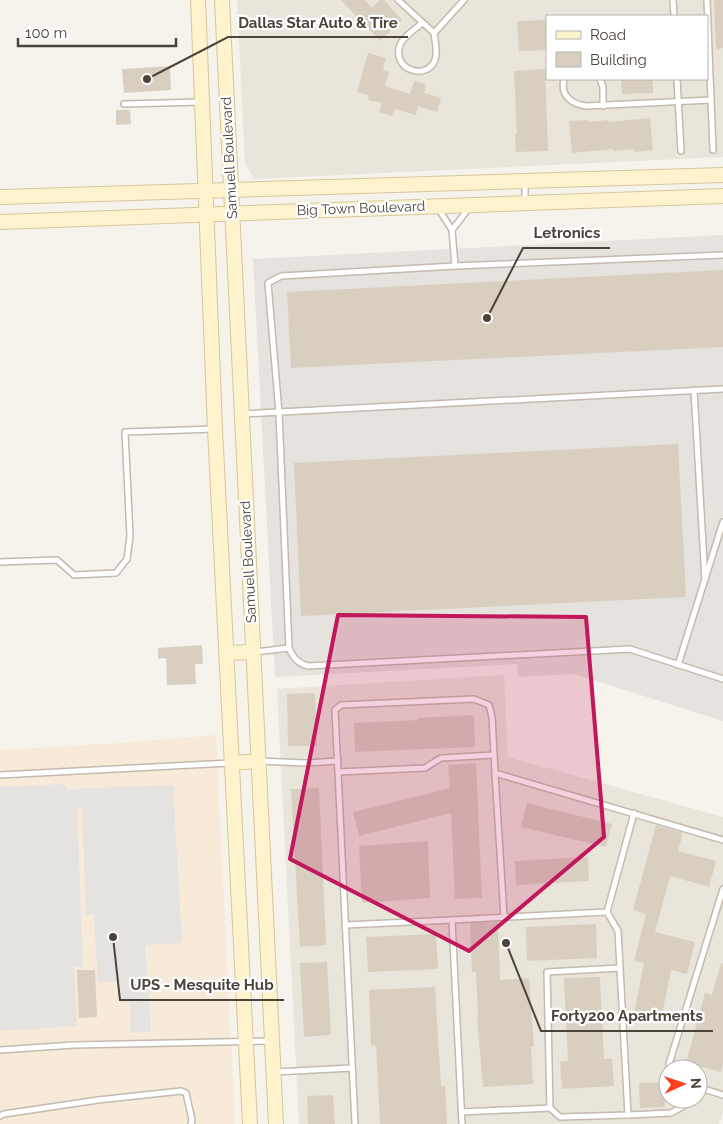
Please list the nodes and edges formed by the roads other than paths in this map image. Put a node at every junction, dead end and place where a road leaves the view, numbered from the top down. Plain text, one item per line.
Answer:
1 (198, 0) edge
2 (222, 0) edge
3 (398, 0) edge
4 (464, 0) edge
5 (673, 0) edge
6 (707, 0) edge
7 (674, 15) edge
8 (708, 15) edge
9 (422, 23) junction
10 (708, 25) edge
11 (434, 33) junction
12 (564, 80) edge
13 (600, 80) edge
14 (677, 80) edge
15 (711, 100) junction
16 (202, 102) junction
17 (678, 102) junction
18 (124, 104) dead end
19 (603, 106) junction
20 (681, 150) dead end
21 (713, 150) dead end
22 (723, 175) edge
23 (525, 181) junction
24 (230, 191) junction
25 (207, 192) junction
26 (723, 196) edge
27 (0, 197) edge
28 (525, 203) junction
29 (472, 205) junction
30 (437, 206) junction
31 (231, 213) junction
32 (208, 214) junction
33 (0, 222) edge
34 (452, 230) junction
35 (723, 255) edge
36 (454, 266) junction
37 (723, 389) edge
38 (694, 390) junction
39 (279, 412) junction
40 (241, 414) junction
41 (215, 429) junction
42 (723, 522) edge
43 (0, 562) edge
44 (705, 580) junction
45 (289, 648) junction
46 (253, 652) junction
47 (228, 653) junction
48 (678, 665) junction
49 (723, 679) edge
50 (494, 755) junction
51 (259, 761) junction
52 (338, 761) junction
53 (233, 763) junction
54 (338, 772) junction
55 (495, 773) junction
56 (0, 775) edge
57 (634, 814) junction
58 (723, 840) edge
59 (723, 889) edge
60 (607, 912) junction
61 (504, 917) junction
62 (452, 920) junction
63 (345, 925) junction
64 (620, 968) junction
65 (271, 1041) junction
66 (246, 1042) junction
67 (0, 1050) edge
68 (670, 1059) edge
69 (352, 1068) junction
70 (273, 1072) junction
71 (708, 1090) edge
72 (723, 1095) edge
73 (550, 1108) junction
74 (678, 1109) edge
75 (461, 1112) junction
76 (628, 1114) junction
77 (0, 1116) edge
78 (191, 1124) edge
79 (250, 1124) edge
80 (276, 1124) edge
81 (355, 1124) edge
82 (462, 1124) edge

1 - 16 main road, Samuell Boulevard
2 - 24 main road, Samuell Boulevard
3 - 9 lane
4 - 11 lane
5 - 7 lane
6 - 8 lane
9 - 11 lane
9 - 11 lane
10 - 15 lane
12 - 19 lane
13 - 19 lane
14 - 17 lane
15 - 17 lane
15 - 21 lane
16 - 18 lane
16 - 25 main road, Samuell Boulevard
17 - 19 lane
17 - 20 lane
22 - 23 main road, Big Town Boulevard
23 - 24 main road, Big Town Boulevard
23 - 28 lane
24 - 25 main road, Big Town Boulevard
24 - 31 main road, Samuell Boulevard
25 - 27 main road, Big Town Boulevard
25 - 32 main road, Samuell Boulevard
26 - 28 main road, Big Town Boulevard
28 - 29 main road, Big Town Boulevard
29 - 30 main road, Big Town Boulevard
29 - 34 lane
30 - 31 main road, Big Town Boulevard
30 - 34 lane
31 - 32 main road, Big Town Boulevard
31 - 40 main road, Samuell Boulevard
32 - 33 main road, Big Town Boulevard
32 - 41 main road, Samuell Boulevard
34 - 36 lane
35 - 36 lane
36 - 39 lane
37 - 38 lane
38 - 39 lane
38 - 44 lane
39 - 40 lane
39 - 45 lane
40 - 46 main road, Samuell Boulevard
41 - 43 lane
41 - 47 main road, Samuell Boulevard
42 - 44 lane
44 - 48 lane
45 - 46 lane
45 - 48 lane
46 - 47 main road
46 - 51 main road, Samuell Boulevard
47 - 53 main road, Samuell Boulevard
48 - 49 lane
50 - 52 lane
50 - 54 lane
50 - 55 lane
51 - 52 lane
51 - 53 main road
51 - 65 main road, Samuell Boulevard
52 - 54 lane
53 - 56 lane
53 - 66 main road, Samuell Boulevard
54 - 63 lane
55 - 57 lane
55 - 61 lane
57 - 58 lane
57 - 60 lane
59 - 68 lane
60 - 61 lane
60 - 64 lane
61 - 62 lane
62 - 63 lane
62 - 75 lane
63 - 69 lane
64 - 73 lane
64 - 76 lane
65 - 66 lane
65 - 70 main road, Samuell Boulevard
66 - 67 lane
66 - 79 main road, Samuell Boulevard
69 - 70 lane
69 - 81 lane
70 - 80 main road, Samuell Boulevard
71 - 72 lane
73 - 75 lane
73 - 76 lane
74 - 76 lane
75 - 82 lane
77 - 78 lane

